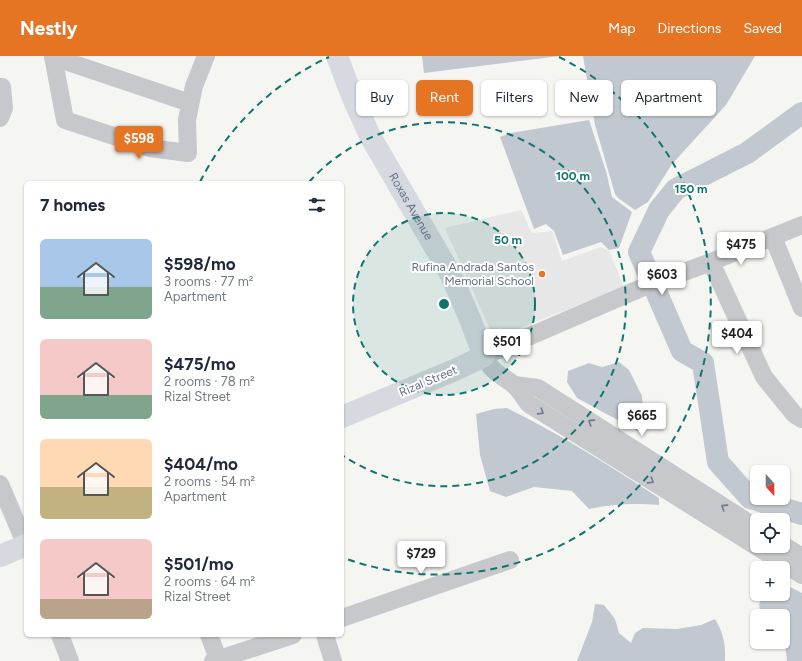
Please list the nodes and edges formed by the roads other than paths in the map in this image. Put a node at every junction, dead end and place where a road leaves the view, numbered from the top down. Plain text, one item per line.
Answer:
1 (53, 56) edge
2 (206, 56) edge
3 (337, 56) edge
4 (0, 87) edge
5 (190, 103) junction
6 (0, 118) edge
7 (802, 225) edge
8 (773, 237) junction
9 (711, 262) junction
10 (802, 308) edge
11 (484, 356) junction
12 (514, 385) junction
13 (344, 416) edge
14 (802, 419) edge
15 (0, 484) edge
16 (750, 524) edge
17 (24, 540) edge
18 (24, 546) edge
19 (790, 549) edge
20 (0, 556) edge
21 (802, 557) edge
22 (510, 560) dead end
23 (802, 575) edge
24 (344, 617) edge
25 (61, 637) edge
26 (210, 637) edge
27 (287, 637) edge
28 (326, 637) edge
29 (217, 660) edge
30 (70, 661) edge
31 (333, 661) edge

1 - 5 street
1 - 5 street
2 - 5 street
3 - 11 main road, Roxas Avenue
4 - 6 street
7 - 8 street, Rizal Street
8 - 9 street, Rizal Street
8 - 10 street
9 - 11 street, Rizal Street
9 - 14 street
11 - 12 street
11 - 13 main road, Rizal Street
16 -> 12 street
12 -> 23 street
15 - 17 street
18 - 20 main road
19 - 21 street
22 - 24 street
25 - 30 street
26 - 29 street
27 - 29 street
28 - 31 street

